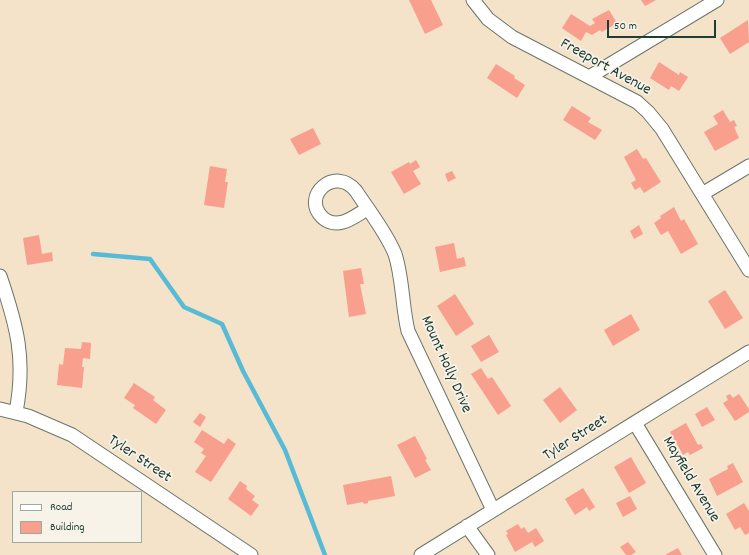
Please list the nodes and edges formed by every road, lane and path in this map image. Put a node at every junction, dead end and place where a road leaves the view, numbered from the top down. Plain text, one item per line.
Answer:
1 (473, 0) edge
2 (717, 0) edge
3 (589, 77) junction
4 (749, 166) edge
5 (702, 194) junction
6 (367, 208) dead end
7 (749, 270) edge
8 (0, 276) edge
9 (749, 352) edge
10 (0, 409) edge
11 (16, 412) junction
12 (635, 423) junction
13 (493, 510) junction
14 (467, 526) junction
15 (251, 555) edge
16 (421, 555) edge
17 (488, 555) edge
18 (715, 555) edge

1 - 3 street, Freeport Avenue
2 - 3 street
3 - 5 street, Freeport Avenue
4 - 5 street
5 - 7 street, Freeport Avenue
6 - 13 street, Mount Holly Drive
8 - 11 street
9 - 12 street, Tyler Street
10 - 11 street, Tyler Street
11 - 15 street, Tyler Street
12 - 13 street, Tyler Street
12 - 18 street, Mayfield Avenue
13 - 14 street, Tyler Street
14 - 16 street, Tyler Street
14 - 17 street

